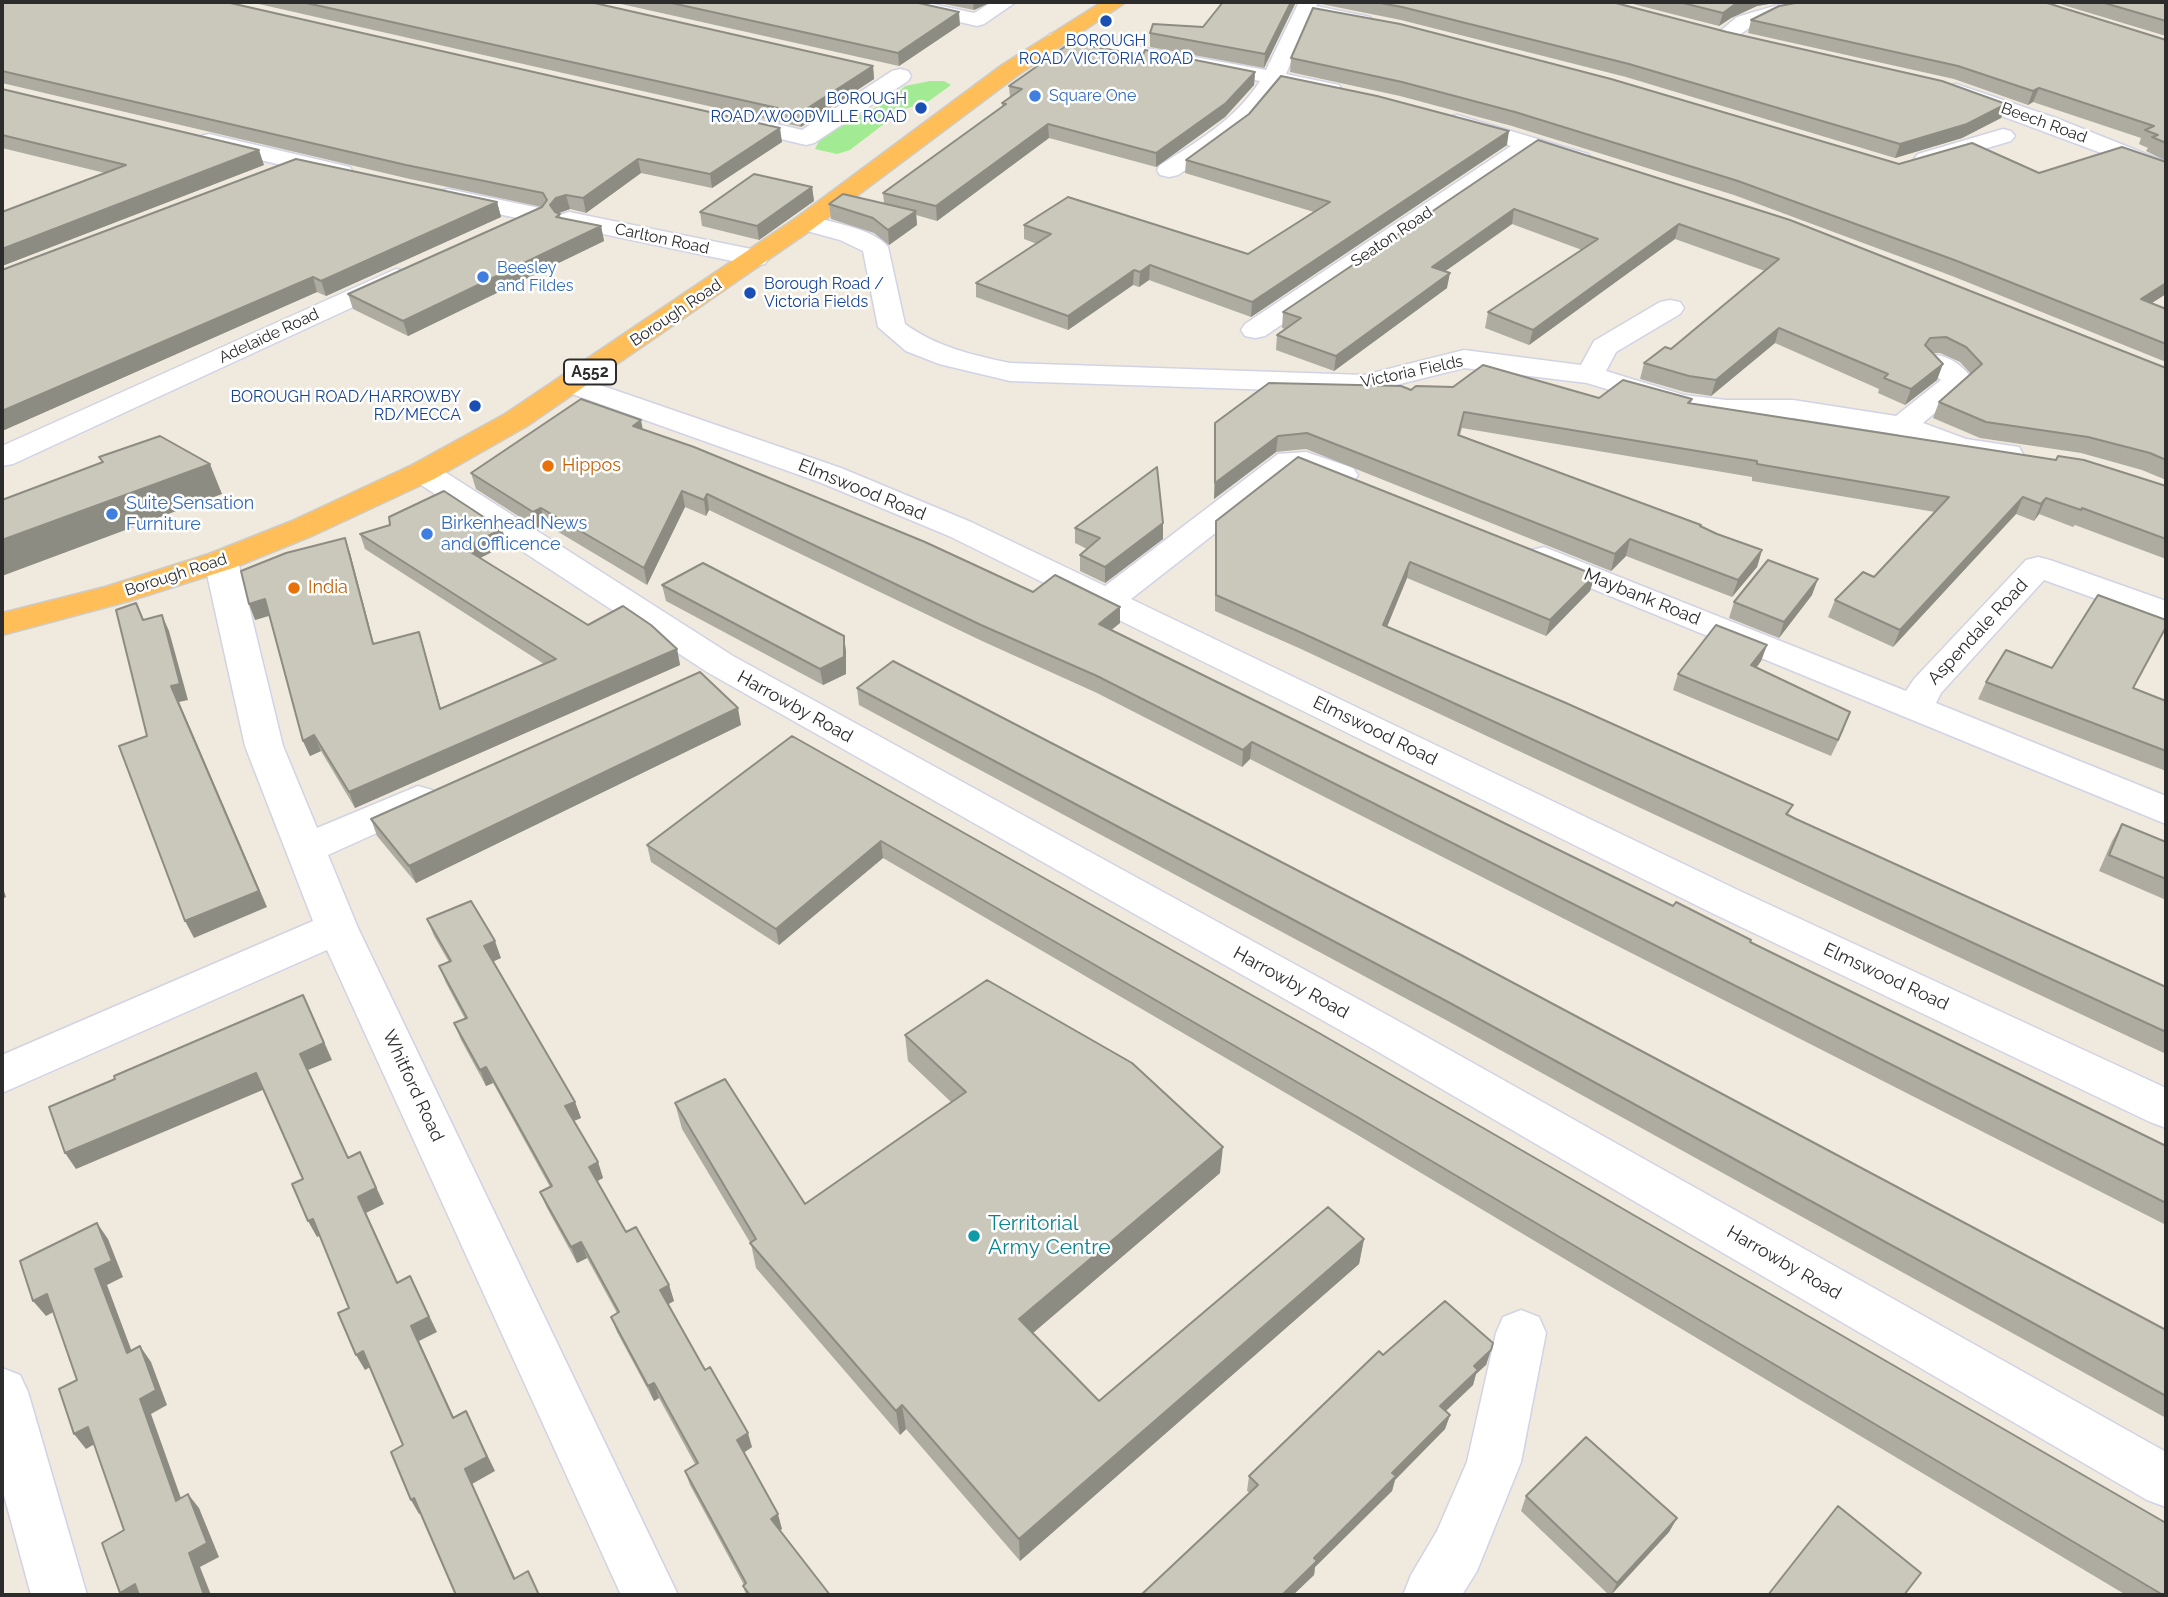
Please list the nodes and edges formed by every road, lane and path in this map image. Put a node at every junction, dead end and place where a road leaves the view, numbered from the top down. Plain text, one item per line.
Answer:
1 (896, 2) edge
2 (1006, 2) edge
3 (1116, 2) edge
4 (1819, 2) edge
5 (1306, 6) edge
6 (1388, 26) edge
7 (1699, 30) edge
8 (1724, 37) junction
9 (1057, 38) junction
10 (1751, 43) edge
11 (867, 68) edge
12 (1274, 76) junction
13 (1933, 84) edge
14 (1355, 96) edge
15 (702, 114) edge
16 (1435, 116) edge
17 (191, 136) edge
18 (2003, 136) dead end
19 (1529, 144) junction
20 (300, 162) junction
21 (1907, 165) edge
22 (1606, 166) edge
23 (1169, 170) edge
24 (2166, 170) edge
25 (262, 177) edge
26 (360, 177) edge
27 (421, 191) edge
28 (569, 220) edge
29 (805, 223) junction
30 (498, 231) edge
31 (755, 258) junction
32 (423, 265) edge
33 (1670, 308) dead end
34 (1255, 330) dead end
35 (1935, 362) edge
36 (1590, 375) junction
37 (571, 384) junction
38 (1902, 426) junction
39 (2, 457) edge
40 (2040, 459) edge
41 (423, 472) junction
42 (1370, 486) edge
43 (1509, 543) edge
44 (221, 561) junction
45 (1108, 600) junction
46 (2166, 614) edge
47 (2, 624) edge
48 (720, 664) junction
49 (683, 681) edge
50 (1915, 708) junction
51 (444, 787) edge
52 (2166, 811) edge
53 (306, 849) junction
54 (337, 928) junction
55 (2, 1075) edge
56 (2166, 1109) edge
57 (1521, 1333) dead end
58 (2, 1392) edge
59 (2166, 1481) edge
60 (59, 1595) edge
61 (650, 1595) edge
62 (1431, 1595) edge

1 - 2 street
3 - 9 highway, Borough Road / A552
4 - 8 street
5 - 6 street
5 - 12 street
7 - 8 street
8 - 10 street
9 - 12 street
9 - 29 highway, Borough Road / A552
11 - 15 street
12 - 14 street
12 - 23 street
13 - 24 street, Beech Road
16 - 19 street
17 - 20 street
18 - 21 street
19 - 22 street
19 - 34 street, Seaton Road
20 - 25 street
20 - 26 street
27 - 30 street
28 - 31 street, Carlton Road
29 - 31 highway, Borough Road / A552
29 - 36 street, Victoria Fields
31 - 37 highway, Borough Road / A552
32 - 39 street, Adelaide Road
33 - 36 street
35 - 38 street
36 - 38 street, Victoria Fields
37 - 41 highway, Borough Road / A552
37 - 45 street, Elmswood Road
38 - 40 street, Victoria Fields
41 - 44 highway, Borough Road / A552
41 - 48 street, Harrowby Road
42 - 45 street
43 - 50 street, Maybank Road
44 - 47 highway, Borough Road / A552
44 - 53 street, Whitford Road
45 - 56 street, Elmswood Road
46 - 50 street, Aspendale Road
48 - 49 street
48 - 59 street, Harrowby Road
50 - 52 street, Maybank Road
51 - 53 street
53 - 54 street, Whitford Road
54 - 55 street
54 - 61 street, Whitford Road
57 - 62 street
58 - 60 street

